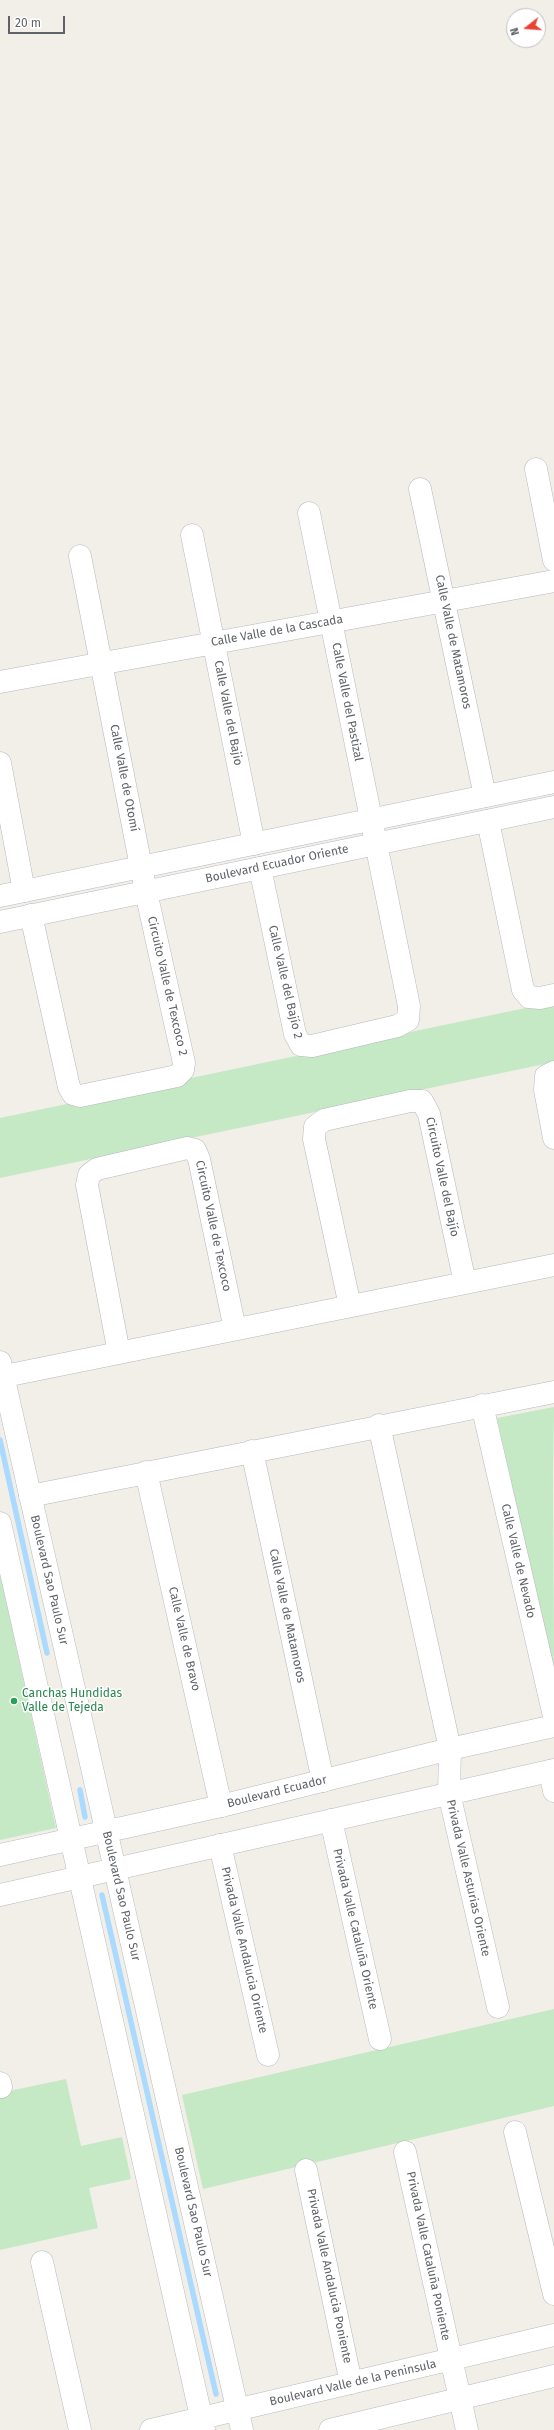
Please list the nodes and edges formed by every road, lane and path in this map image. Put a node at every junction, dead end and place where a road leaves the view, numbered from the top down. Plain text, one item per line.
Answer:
1 (536, 469) dead end
2 (420, 489) dead end
3 (309, 513) dead end
4 (192, 535) dead end
5 (80, 556) dead end
6 (554, 560) edge
7 (554, 581) edge
8 (444, 601) junction
9 (330, 621) junction
10 (215, 642) junction
11 (101, 664) junction
12 (0, 682) edge
13 (0, 763) edge
14 (554, 782) edge
15 (486, 796) junction
16 (554, 807) edge
17 (370, 820) junction
18 (488, 821) junction
19 (254, 844) junction
20 (375, 844) junction
21 (142, 865) junction
22 (260, 868) junction
23 (24, 890) junction
24 (146, 892) junction
25 (0, 896) edge
26 (31, 915) junction
27 (0, 922) edge
28 (554, 995) edge
29 (554, 1072) edge
30 (554, 1138) edge
31 (554, 1265) edge
32 (465, 1283) junction
33 (350, 1306) junction
34 (235, 1329) junction
35 (119, 1353) junction
36 (1, 1372) edge
37 (554, 1392) edge
38 (482, 1405) junction
39 (379, 1425) junction
40 (252, 1451) junction
41 (146, 1472) junction
42 (30, 1496) junction
43 (0, 1523) edge
44 (554, 1716) edge
45 (554, 1726) edge
46 (450, 1748) junction
47 (553, 1777) edge
48 (323, 1781) junction
49 (449, 1793) junction
50 (221, 1806) junction
51 (331, 1820) junction
52 (106, 1831) junction
53 (71, 1839) junction
54 (220, 1845) junction
55 (0, 1855) edge
56 (115, 1869) junction
57 (79, 1876) junction
58 (0, 1896) edge
59 (498, 2006) dead end
60 (380, 2039) dead end
61 (268, 2055) dead end
62 (515, 2132) dead end
63 (405, 2152) dead end
64 (306, 2170) dead end
65 (42, 2262) dead end
66 (554, 2294) edge
67 (554, 2335) edge
68 (451, 2360) junction
69 (554, 2376) edge
70 (351, 2383) junction
71 (460, 2398) junction
72 (240, 2420) edge
73 (203, 2424) edge
74 (361, 2426) edge
75 (80, 2430) edge
76 (151, 2430) edge
77 (330, 2430) edge
78 (466, 2430) edge

1 - 6 street
2 - 8 street, Calle Valle de Matamoros
3 - 9 street, Calle Valle del Pastizal
4 - 10 street, Calle Valle del Bajio
5 - 11 street, Calle Valle de Otomí
7 - 8 street, Calle Valle de la Cascada
8 - 9 street, Calle Valle de la Cascada
8 - 15 street, Calle Valle de Matamoros
9 - 10 street, Calle Valle de la Cascada
9 - 17 street, Calle Valle del Pastizal
10 - 11 street, Calle Valle de la Cascada
10 - 19 street, Calle Valle del Bajio
11 - 12 street, Calle Valle de la Cascada
11 - 21 street, Calle Valle de Otomí
13 - 23 street
14 - 15 street, Boulevard Ecuador Oriente
15 - 17 street, Boulevard Ecuador Oriente
16 - 18 street, Boulevard Ecuador Oriente
17 - 19 street, Boulevard Ecuador Oriente
17 - 20 street, Calle Valle del Pastizal
18 - 20 street, Boulevard Ecuador Oriente
18 - 28 street
19 - 21 street, Boulevard Ecuador Oriente
20 - 22 street, Boulevard Ecuador Oriente
20 - 22 street, Calle Valle del Bajío 2
21 - 23 street, Boulevard Ecuador Oriente
21 - 24 street, Calle Valle de Otomí
22 - 24 street, Boulevard Ecuador Oriente
23 - 25 street, Boulevard Ecuador Oriente
24 - 26 street, Boulevard Ecuador Oriente
24 - 26 street, Circuito Valle de Texcoco 2
26 - 27 street, Boulevard Ecuador Oriente
29 - 30 street
31 - 32 street
32 - 33 street
32 - 33 street, Circuito Valle del Bajío
33 - 34 street
34 - 35 street
34 - 35 street, Circuito Valle de Texcoco
35 - 36 street
36 - 42 street, Boulevard Sao Paulo Sur
37 - 38 street
38 - 39 street
38 - 44 street, Calle Valle de Nevado
39 - 40 street
39 - 46 street, Privada Valle Asturias Oriente
40 - 41 street
40 - 48 street, Calle Valle de Matamoros
41 - 42 street
41 - 50 street, Calle Valle de Bravo
42 - 52 street, Boulevard Sao Paulo Sur
43 - 53 street
45 - 46 street, Boulevard Ecuador
46 - 48 street, Boulevard Ecuador
46 - 49 street, Privada Valle Asturias Oriente
47 - 49 street
48 - 50 street, Boulevard Ecuador
49 - 51 street
49 - 59 street, Privada Valle Asturias Oriente
50 - 52 street, Boulevard Ecuador
51 - 54 street
51 - 60 street, Privada Valle Cataluña Oriente
52 - 53 street, Boulevard Ecuador
52 - 56 street, Boulevard Sao Paulo Sur
53 - 55 street, Boulevard Ecuador
53 - 57 street
54 - 56 street
54 - 61 street, Privada Valle Andalucia Oriente
56 - 57 street
56 - 72 street, Boulevard Sao Paulo Sur
57 - 58 street
57 - 73 street
62 - 66 street
63 - 68 street, Privada Valle Cataluña Poniente
64 - 70 street, Privada Valle Andalucia Poniente
65 - 75 street
67 - 68 street, Boulevard Valle de la Peninsula
68 - 70 street, Boulevard Valle de la Peninsula
68 - 71 street, Privada Valle Cataluña Poniente
69 - 71 street
70 - 72 street, Boulevard Valle de la Peninsula
71 - 74 street
71 - 78 street, Privada Valle Cataluña Poniente
72 - 73 street, Boulevard Valle de la Peninsula
73 - 76 street, Boulevard Valle de la Peninsula
74 - 77 street

